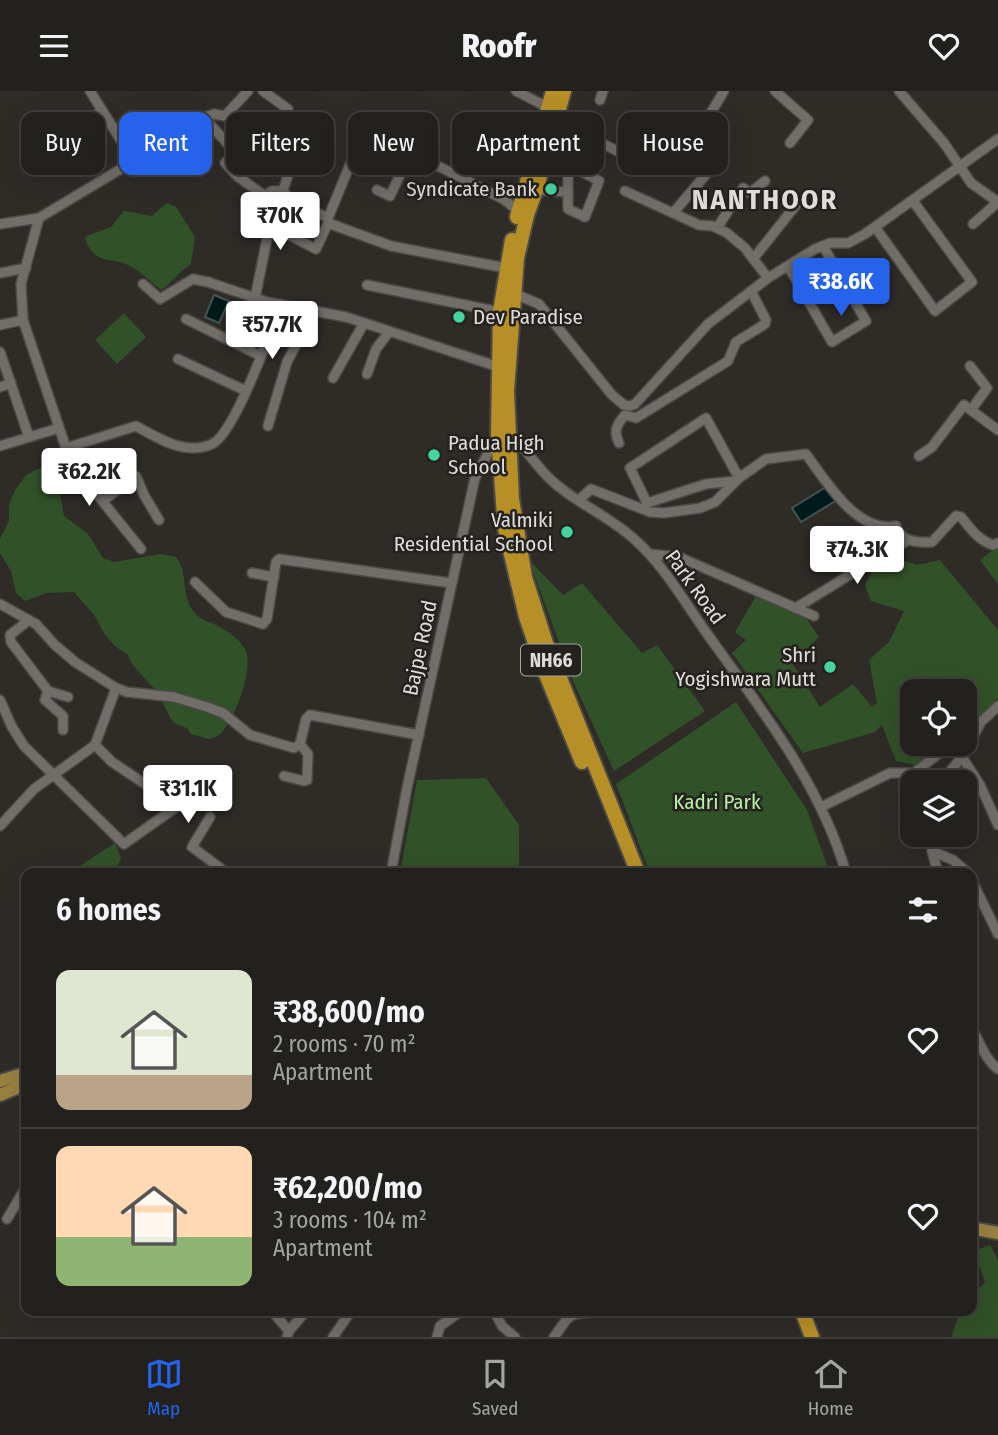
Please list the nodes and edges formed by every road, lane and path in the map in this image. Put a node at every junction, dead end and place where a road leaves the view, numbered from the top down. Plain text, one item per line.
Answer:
1 (90, 91) edge
2 (248, 91) edge
3 (264, 91) edge
4 (516, 91) edge
5 (553, 91) edge
6 (564, 91) edge
7 (724, 91) edge
8 (775, 91) edge
9 (900, 91) edge
10 (102, 112) edge
11 (549, 112) edge
12 (552, 112) edge
13 (553, 112) edge
14 (711, 112) edge
15 (212, 115) edge
16 (105, 117) edge
17 (212, 127) edge
18 (119, 138) edge
19 (998, 139) edge
20 (790, 143) dead end
21 (438, 166) edge
22 (959, 167) junction
23 (119, 170) edge
24 (348, 170) edge
25 (400, 175) edge
26 (531, 175) edge
27 (539, 175) edge
28 (705, 175) edge
29 (765, 181) dead end
30 (377, 190) dead end
31 (536, 190) junction
32 (283, 191) junction
33 (625, 191) dead end
34 (567, 192) junction
35 (290, 199) junction
36 (913, 201) junction
37 (796, 205) dead end
38 (519, 211) junction
39 (674, 212) junction
40 (39, 218) junction
41 (0, 224) edge
42 (973, 224) dead end
43 (272, 226) junction
44 (875, 227) junction
45 (717, 228) junction
46 (823, 246) junction
47 (753, 258) junction
48 (788, 266) junction
49 (26, 268) junction
50 (506, 268) junction
51 (0, 273) edge
52 (768, 278) junction
53 (143, 284) dead end
54 (367, 285) dead end
55 (751, 291) junction
56 (513, 293) junction
57 (255, 298) junction
58 (280, 304) junction
59 (314, 311) junction
60 (500, 312) junction
61 (186, 319) dead end
62 (23, 320) junction
63 (364, 323) junction
64 (0, 325) edge
65 (389, 332) junction
66 (0, 352) edge
67 (261, 356) junction
68 (178, 359) dead end
69 (970, 366) dead end
70 (499, 367) junction
71 (368, 375) dead end
72 (333, 378) dead end
73 (11, 383) junction
74 (0, 387) edge
75 (246, 391) junction
76 (971, 410) junction
77 (268, 426) dead end
78 (59, 428) junction
79 (998, 430) edge
80 (503, 435) junction
81 (29, 437) junction
82 (619, 443) dead end
83 (0, 446) edge
84 (66, 448) junction
85 (919, 456) dead end
86 (738, 479) junction
87 (579, 500) junction
88 (103, 501) junction
89 (159, 520) dead end
90 (907, 541) junction
91 (998, 543) edge
92 (141, 549) dead end
93 (649, 554) junction
94 (252, 573) dead end
95 (274, 577) junction
96 (195, 582) dead end
97 (452, 583) junction
98 (0, 604) edge
99 (795, 608) junction
100 (814, 616) dead end
101 (29, 620) junction
102 (116, 688) junction
103 (48, 691) junction
104 (68, 698) dead end
105 (0, 700) edge
106 (998, 706) edge
107 (977, 727) edge
108 (64, 730) dead end
109 (419, 735) junction
110 (300, 744) junction
111 (95, 745) junction
112 (936, 756) edge
113 (962, 757) joint
114 (951, 770) edge
115 (52, 775) junction
116 (284, 776) dead end
117 (196, 793) dead end
118 (178, 806) junction
119 (821, 807) junction
120 (210, 817) dead end
121 (998, 825) edge
122 (0, 826) edge
123 (932, 847) edge
124 (932, 851) junction
125 (221, 868) edge
126 (392, 868) edge
127 (626, 868) edge
128 (636, 868) edge
129 (845, 868) edge
130 (937, 868) edge
131 (962, 868) edge
132 (977, 891) edge
133 (998, 934) edge
134 (977, 1036) edge
135 (998, 1069) edge
136 (21, 1075) edge
137 (0, 1081) edge
138 (21, 1086) edge
139 (0, 1095) edge
140 (21, 1195) edge
141 (7, 1219) dead end
142 (977, 1229) edge
143 (998, 1233) edge
144 (977, 1237) edge
145 (998, 1242) edge
146 (275, 1316) edge
147 (302, 1316) edge
148 (348, 1316) edge
149 (454, 1316) edge
150 (497, 1316) edge
151 (572, 1316) edge
152 (804, 1316) edge
153 (814, 1316) edge
154 (288, 1334) edge
155 (334, 1337) edge
156 (437, 1337) edge
157 (515, 1337) edge
158 (554, 1337) edge
159 (811, 1337) edge
160 (821, 1337) edge

1 - 10 street
2 - 15 street
3 - 32 street
4 - 11 street
5 - 12 highway, NH66
6 - 13 highway, NH66
7 - 14 street
8 - 20 street
9 - 22 street
16 - 18 street
17 - 32 street
19 - 22 street
21 - 38 street
22 - 36 street
22 - 42 street
23 - 40 street
24 - 35 street
25 - 30 street
26 - 38 highway, NH66
27 - 31 highway, NH66
28 - 39 street
29 - 45 street
31 - 34 street
31 - 56 highway, NH66
32 - 35 street
33 - 39 street
34 - 34 street
35 - 43 street
36 - 44 street
36 - 44 street
37 - 47 street
38 - 50 highway, NH66
39 - 45 street
40 - 41 street
40 - 49 street
43 - 50 street
43 - 57 street
44 - 46 street
45 - 47 street
46 - 48 street
46 - 48 street
47 - 52 street
48 - 52 street
49 - 51 street
49 - 62 street
50 - 60 highway, NH66
52 - 55 street
53 - 57 street
54 - 60 street
55 - 56 street
55 - 82 street
56 - 80 highway, NH66
57 - 58 street
58 - 59 street
58 - 67 street
59 - 63 street
59 - 77 street
60 - 70 highway, NH66
61 - 67 street
62 - 64 street
62 - 78 street
63 - 65 street
63 - 72 street
65 - 70 street
65 - 71 street
66 - 73 street
67 - 75 street
68 - 75 street
69 - 76 street
70 - 80 highway, NH66
73 - 74 street
73 - 81 street
75 - 84 street
76 - 79 street
76 - 85 street
78 - 81 street
78 - 84 street
80 - 87 street, Park Road
80 - 97 street, Bajpe Road
80 - 127 highway, NH66
80 - 128 highway, NH66
81 - 83 street
84 - 88 street
86 - 86 street
86 - 87 street
86 - 90 street
87 - 93 street, Park Road
88 - 89 street
88 - 92 street
90 - 91 street
90 - 99 street
93 - 99 street
93 - 119 street, Park Road
94 - 95 street
95 - 96 street
95 - 97 street
97 - 109 street, Bajpe Road
98 - 101 street
99 - 100 street
101 - 102 street
101 - 103 street
102 - 110 street
102 - 111 street
103 - 104 street
103 - 108 street
105 - 115 street
106 - 107 street
109 - 110 street
109 - 126 street, Bajpe Road
110 - 116 street
111 - 115 street
111 - 118 street
112 - 119 street
113 - 114 street
113 - 121 street
115 - 118 street
115 - 122 street
117 - 118 street
119 - 129 street, Park Road
120 - 125 street
123 - 124 street
124 - 130 street
124 - 131 street
132 - 133 street
134 - 135 street
136 - 137 main road
138 - 139 main road
140 - 141 street
142 - 143 main road
144 - 145 main road
146 - 154 street
147 - 154 street
148 - 155 street
149 - 156 street
150 - 157 street
151 - 158 street
152 - 159 highway
153 - 160 highway

